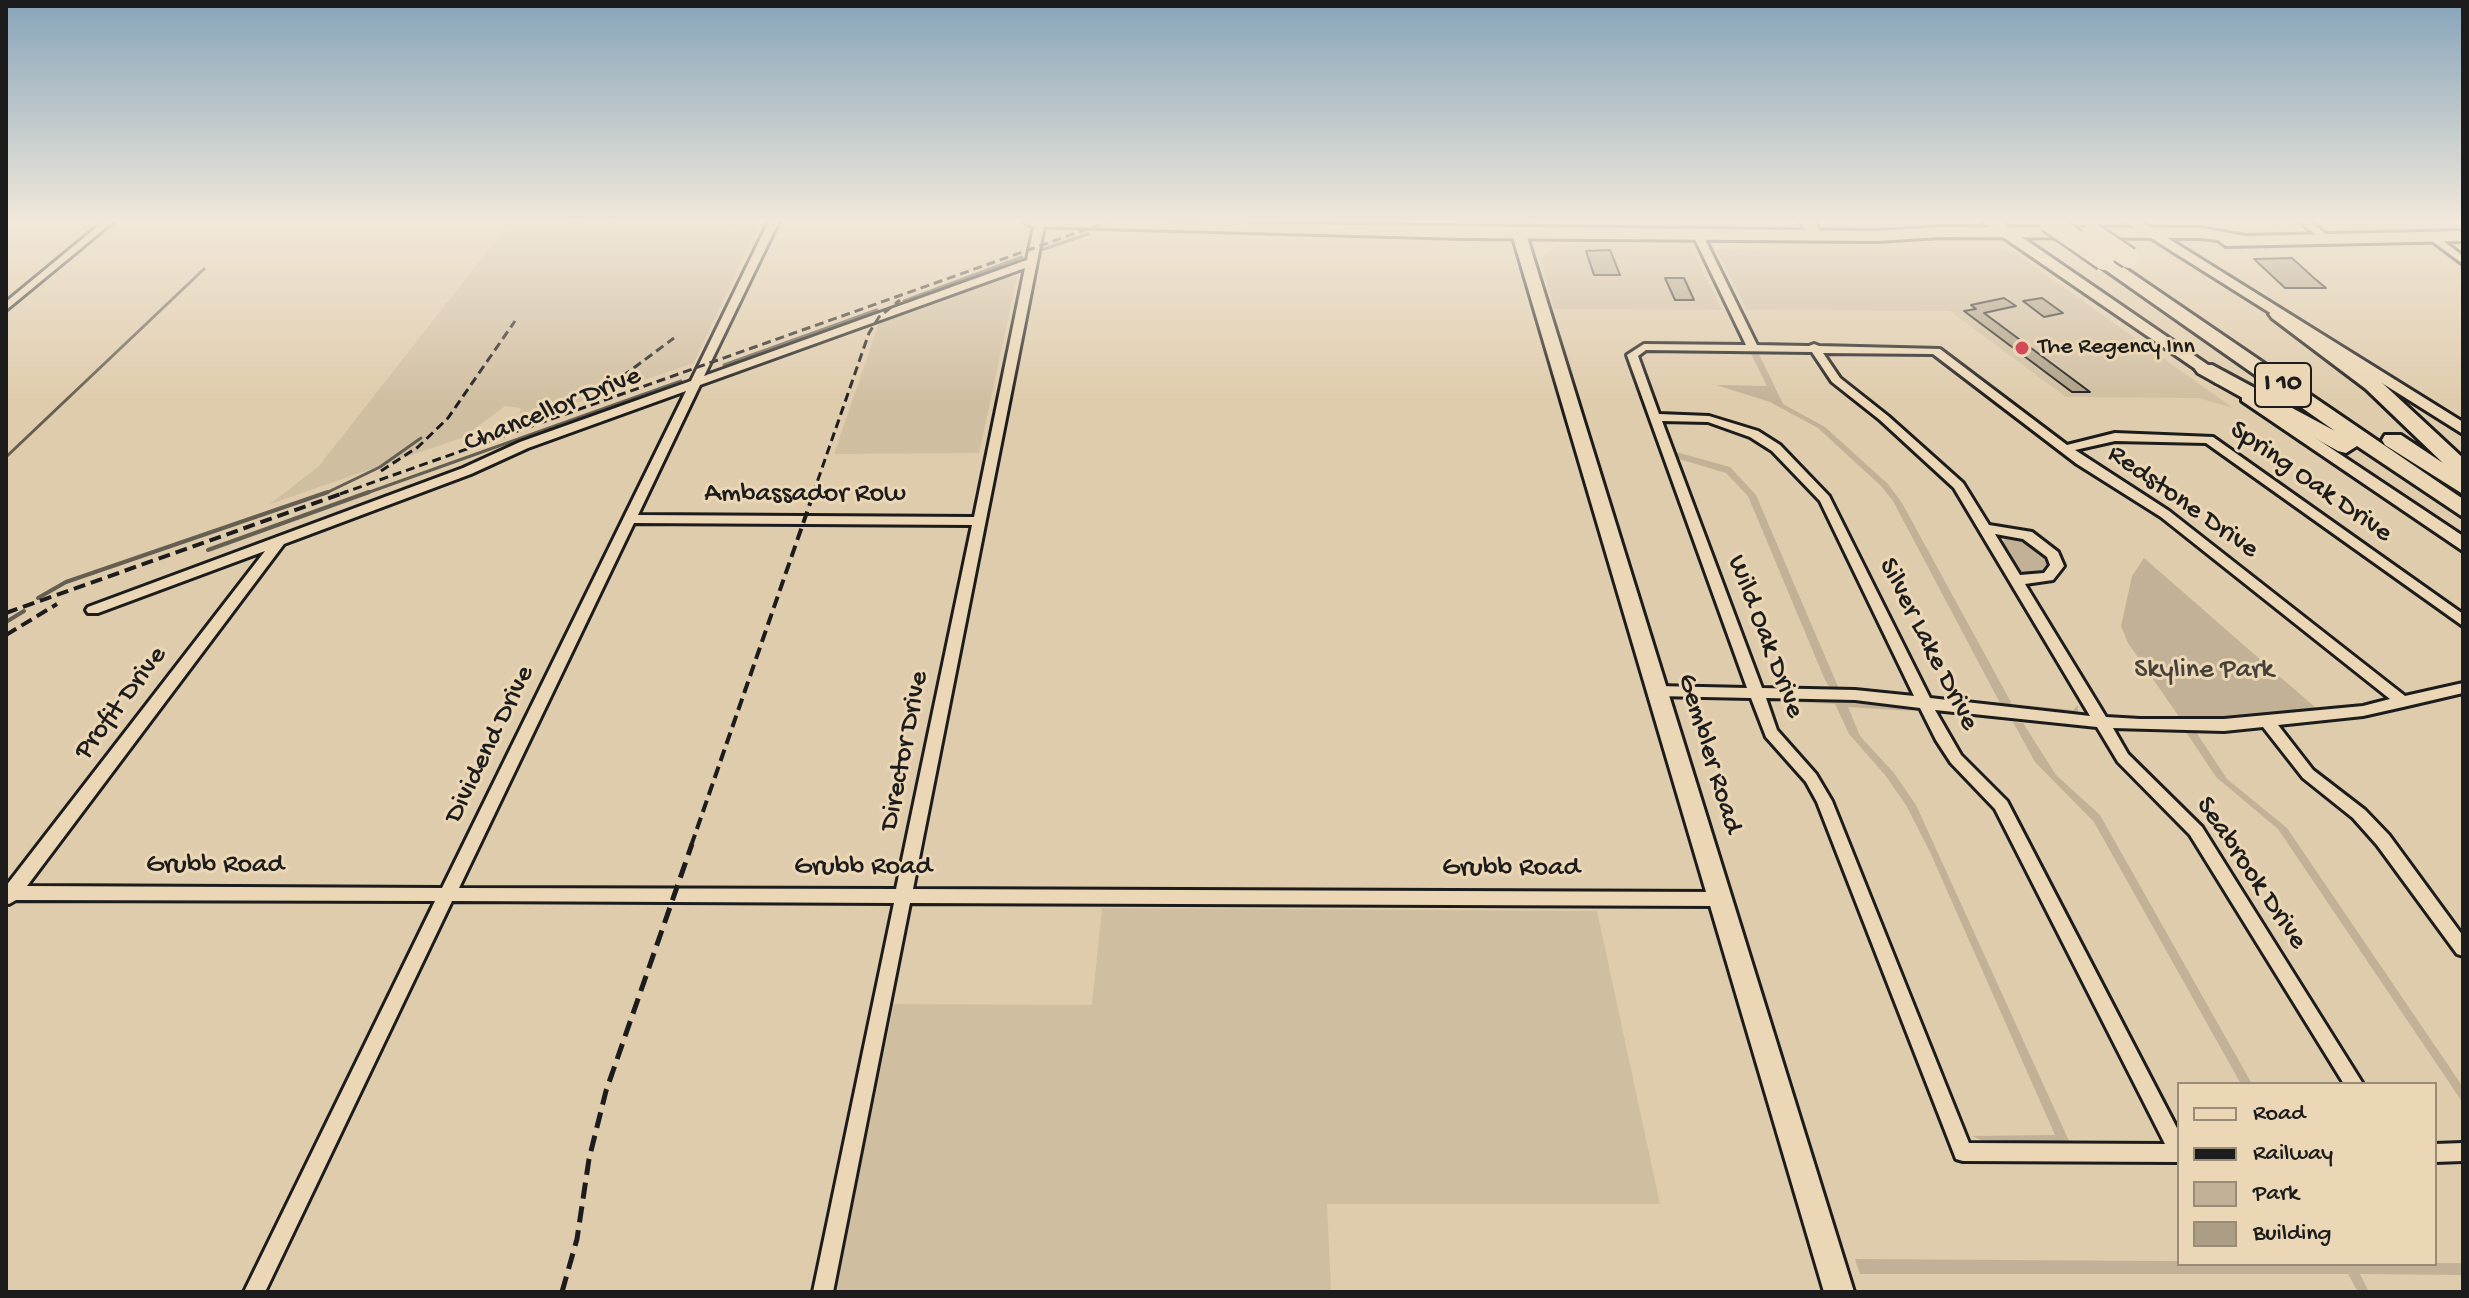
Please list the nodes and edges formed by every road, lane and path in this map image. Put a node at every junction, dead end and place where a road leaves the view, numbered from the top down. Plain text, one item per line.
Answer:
1 (36, 282) edge
2 (745, 282) edge
3 (977, 282) edge
4 (1028, 282) edge
5 (1533, 282) edge
6 (1720, 282) edge
7 (2077, 282) edge
8 (2135, 282) edge
9 (2163, 282) edge
10 (2227, 282) edge
11 (6, 307) edge
12 (2279, 314) junction
13 (1752, 347) junction
14 (1814, 347) junction
15 (2205, 369) junction
16 (697, 381) junction
17 (1654, 417) junction
18 (2463, 429) edge
19 (2065, 449) junction
20 (2463, 470) edge
21 (2463, 487) edge
22 (2463, 510) edge
23 (630, 519) junction
24 (979, 521) junction
25 (1987, 529) junction
26 (280, 539) junction
27 (2463, 545) edge
28 (2017, 580) junction
29 (93, 610) dead end
30 (2463, 621) edge
31 (2463, 688) edge
32 (1657, 691) junction
33 (1755, 691) junction
34 (2403, 702) junction
35 (1925, 703) junction
36 (2101, 721) junction
37 (2268, 723) junction
38 (447, 894) junction
39 (904, 895) junction
40 (8, 896) edge
41 (1720, 899) junction
42 (2463, 949) edge
43 (2353, 1082) edge
44 (2177, 1148) edge
45 (2177, 1152) edge
46 (2463, 1152) edge
47 (2437, 1153) edge
48 (254, 1292) edge
49 (823, 1292) edge
50 (1839, 1292) edge

1 - 11 street
2 - 16 street, Dividend Drive
3 - 16 street, Chancellor Drive
4 - 24 street, Director Drive
5 - 32 main road, Gembler Road
6 - 13 street
7 - 15 main road
8 - 22 highway, I 10, bridge
9 - 21 highway, I 10, bridge
10 - 12 main road
12 - 18 main road
12 - 20 highway
13 - 14 street
13 - 17 street, Wild Oak Drive
14 - 19 street, Redstone Drive
14 - 25 street, Seabrook Drive
15 - 22 highway
15 - 27 main road
16 - 23 street, Dividend Drive
16 - 26 street, Chancellor Drive
17 - 33 street, Wild Oak Drive
17 - 35 street, Silver Lake Drive
19 - 30 street, Spring Oak Drive
19 - 34 street, Redstone Drive
23 - 24 street, Ambassador Row
23 - 38 street, Dividend Drive
24 - 39 street, Director Drive
25 - 28 street, Seabrook Drive
25 - 28 street
26 - 29 street, Chancellor Drive
26 - 40 street, Profit Drive
28 - 36 street, Seabrook Drive
31 - 34 street
32 - 33 street
32 - 41 main road, Gembler Road
33 - 35 street
33 - 45 street, Wild Oak Drive
34 - 37 street
35 - 36 street
35 - 44 street, Silver Lake Drive
36 - 37 street
36 - 43 street, Seabrook Drive
37 - 42 street
38 - 39 street, Grubb Road
38 - 40 street, Grubb Road
38 - 48 street, Dividend Drive
39 - 41 street, Grubb Road
39 - 49 street, Director Drive
41 - 50 main road, Gembler Road
46 - 47 street

